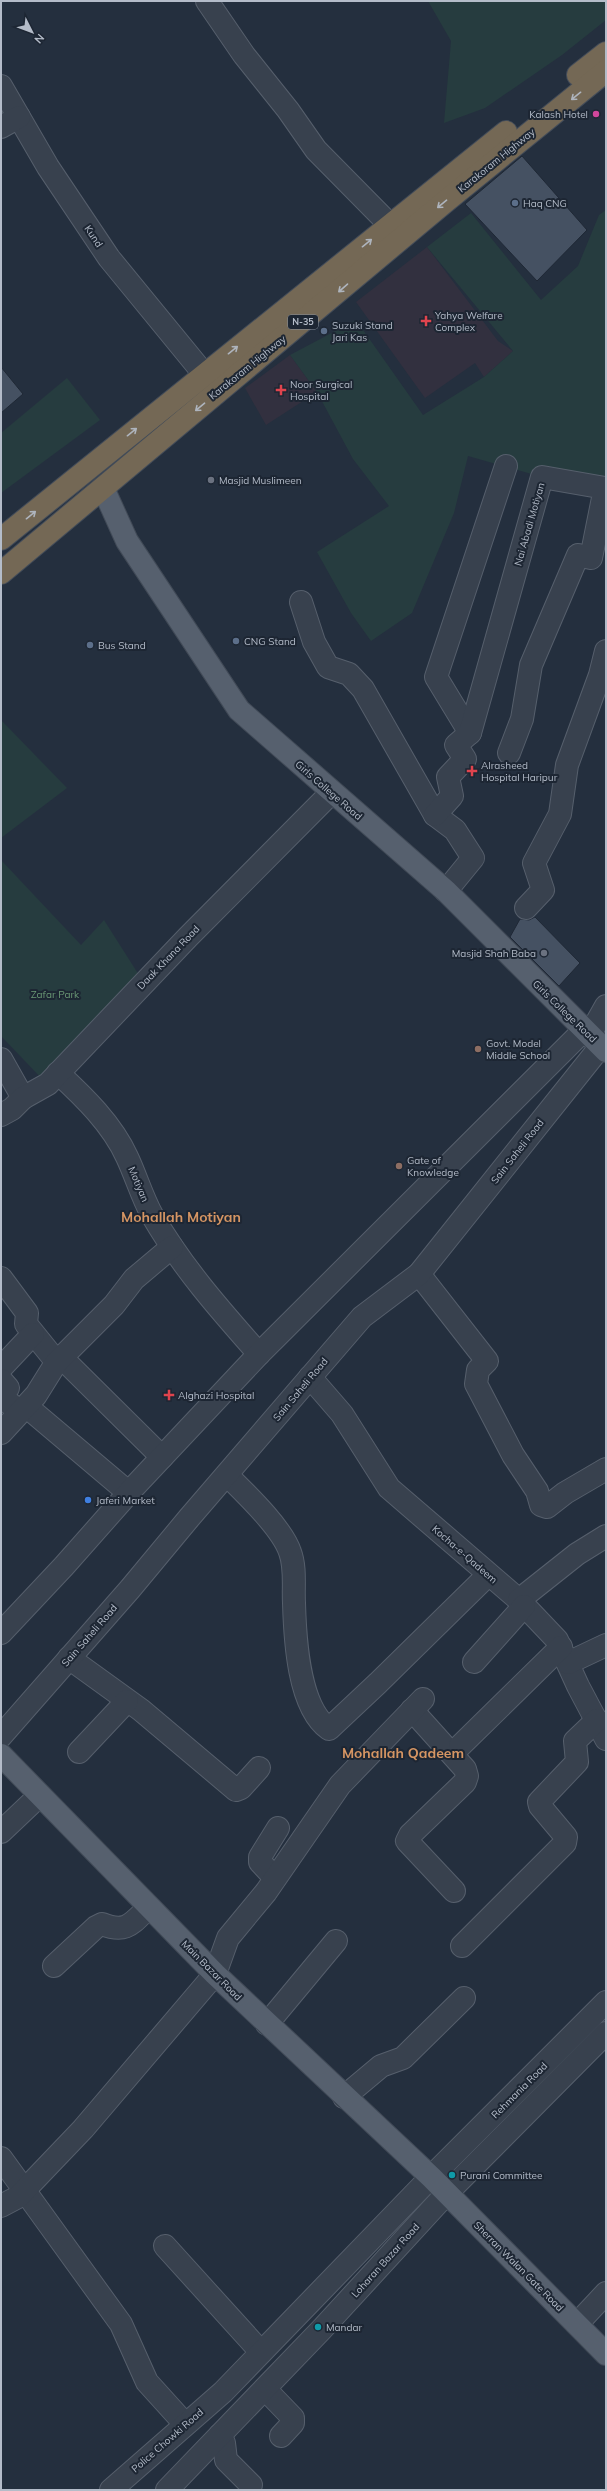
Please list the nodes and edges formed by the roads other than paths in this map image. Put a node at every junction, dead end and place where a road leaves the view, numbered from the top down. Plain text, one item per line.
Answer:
1 (207, 1) edge
2 (606, 53) edge
3 (606, 71) edge
4 (1, 86) edge
5 (10, 122) edge
6 (390, 225) junction
7 (204, 374) junction
8 (506, 466) dead end
9 (103, 488) junction
10 (1, 539) edge
11 (1, 573) edge
12 (301, 602) dead end
13 (606, 651) edge
14 (470, 733) junction
15 (509, 753) dead end
16 (331, 793) junction
17 (435, 815) junction
18 (446, 891) junction
19 (526, 908) dead end
20 (606, 1006) edge
21 (595, 1041) edge
22 (1, 1059) edge
23 (58, 1073) junction
24 (23, 1098) junction
25 (1, 1115) edge
26 (172, 1246) junction
27 (419, 1274) junction
28 (1, 1278) edge
29 (33, 1334) junction
30 (259, 1354) junction
31 (62, 1358) junction
32 (1, 1368) edge
33 (310, 1377) junction
34 (1, 1380) edge
35 (23, 1409) junction
36 (1, 1433) edge
37 (162, 1456) junction
38 (606, 1469) edge
39 (227, 1475) junction
40 (129, 1492) junction
41 (606, 1536) edge
42 (488, 1575) junction
43 (521, 1603) junction
44 (1, 1633) edge
45 (606, 1645) edge
46 (564, 1655) junction
47 (69, 1658) junction
48 (474, 1662) dead end
49 (127, 1701) junction
50 (602, 1730) edge
51 (1, 1736) edge
52 (460, 1746) dead end
53 (79, 1752) dead end
54 (1, 1755) edge
55 (259, 1768) dead end
56 (39, 1796) junction
57 (278, 1828) dead end
58 (1, 1832) edge
59 (275, 1878) junction
60 (454, 1891) dead end
61 (149, 1907) junction
62 (336, 1941) dead end
63 (462, 1946) dead end
64 (54, 1966) dead end
65 (215, 1974) junction
66 (464, 1998) dead end
67 (606, 2002) edge
68 (267, 2024) junction
69 (603, 2045) edge
70 (344, 2097) junction
71 (1, 2158) edge
72 (431, 2177) junction
73 (24, 2191) junction
74 (447, 2193) junction
75 (1, 2206) edge
76 (165, 2246) dead end
77 (606, 2293) edge
78 (576, 2324) junction
79 (261, 2352) junction
80 (606, 2354) edge
81 (265, 2389) junction
82 (185, 2424) junction
83 (220, 2435) junction
84 (281, 2436) dead end
85 (251, 2485) dead end
86 (112, 2490) edge
87 (167, 2490) edge

1 - 6 street
2 - 6 highway, Karakoram Highway / N-35
3 -> 9 highway, Karakoram Highway / N-35
4 - 5 street, Kund
5 - 7 street, Kund
7 -> 6 highway, Karakoram Highway / N-35
10 -> 7 highway, Karakoram Highway / N-35
8 - 14 street
9 - 11 highway, Karakoram Highway / N-35
9 - 16 main road, Girls College Road
12 - 17 street
13 - 19 street
14 - 15 street, Nai Abadi Motiyan
14 - 17 street, Nai Abadi Motiyan
16 - 18 main road, Girls College Road
16 - 23 street, Daak Khana Road
17 - 18 street
18 - 21 main road, Girls College Road
20 - 21 street
21 - 27 street, Sain Saheli Road
21 - 30 street
22 - 24 street
23 - 24 street, Daak Khana Road
23 - 26 street, Motiyan
24 - 25 street, Daak Khana Road
26 - 30 street, Motiyan
26 - 31 street
27 - 33 street, Sain Saheli Road
27 - 38 street
28 - 29 street
29 - 31 street
29 - 32 street
30 - 37 street
31 - 35 street
31 - 37 street
33 - 39 street, Sain Saheli Road
33 - 42 street, Kocha-e-Qadeem
34 - 35 street
35 - 36 street
35 - 40 street
37 - 40 street
39 - 42 street
39 - 47 street, Sain Saheli Road
40 - 44 street
41 - 43 street
42 - 43 street, Kocha-e-Qadeem
43 - 46 street, Kocha-e-Qadeem
43 - 48 street
45 - 46 street
46 - 50 street, Kocha-e-Qadeem
46 - 52 street
47 - 49 street
47 - 51 street, Sain Saheli Road
49 - 53 street
49 - 55 street
50 - 63 street
54 - 56 main road, Main Bazar Road
56 - 58 street
56 - 61 main road, Main Bazar Road
57 - 59 street
59 - 60 street
59 - 65 street
61 - 64 street
61 - 65 main road, Main Bazar Road
62 - 68 street
65 - 68 main road, Main Bazar Road
65 - 73 street
66 - 70 street
67 - 72 street, Rehmania Road
68 - 70 main road, Main Bazar Road
69 - 74 street, Loharan Bazar Road
70 - 72 main road, Main Bazar Road
71 - 73 street
72 - 74 main road, Sherran Walan Gate Road
72 - 79 street
73 - 75 street
73 - 82 street
74 - 78 main road, Sherran Walan Gate Road
74 - 81 street, Loharan Bazar Road
76 - 79 street
77 - 78 street
78 - 80 main road, Sherran Walan Gate Road
79 - 82 street, Police Chowki Road
81 - 83 street, Loharan Bazar Road
81 - 84 street
82 - 86 street, Police Chowki Road
83 - 85 street
83 - 87 street, Loharan Bazar Road

